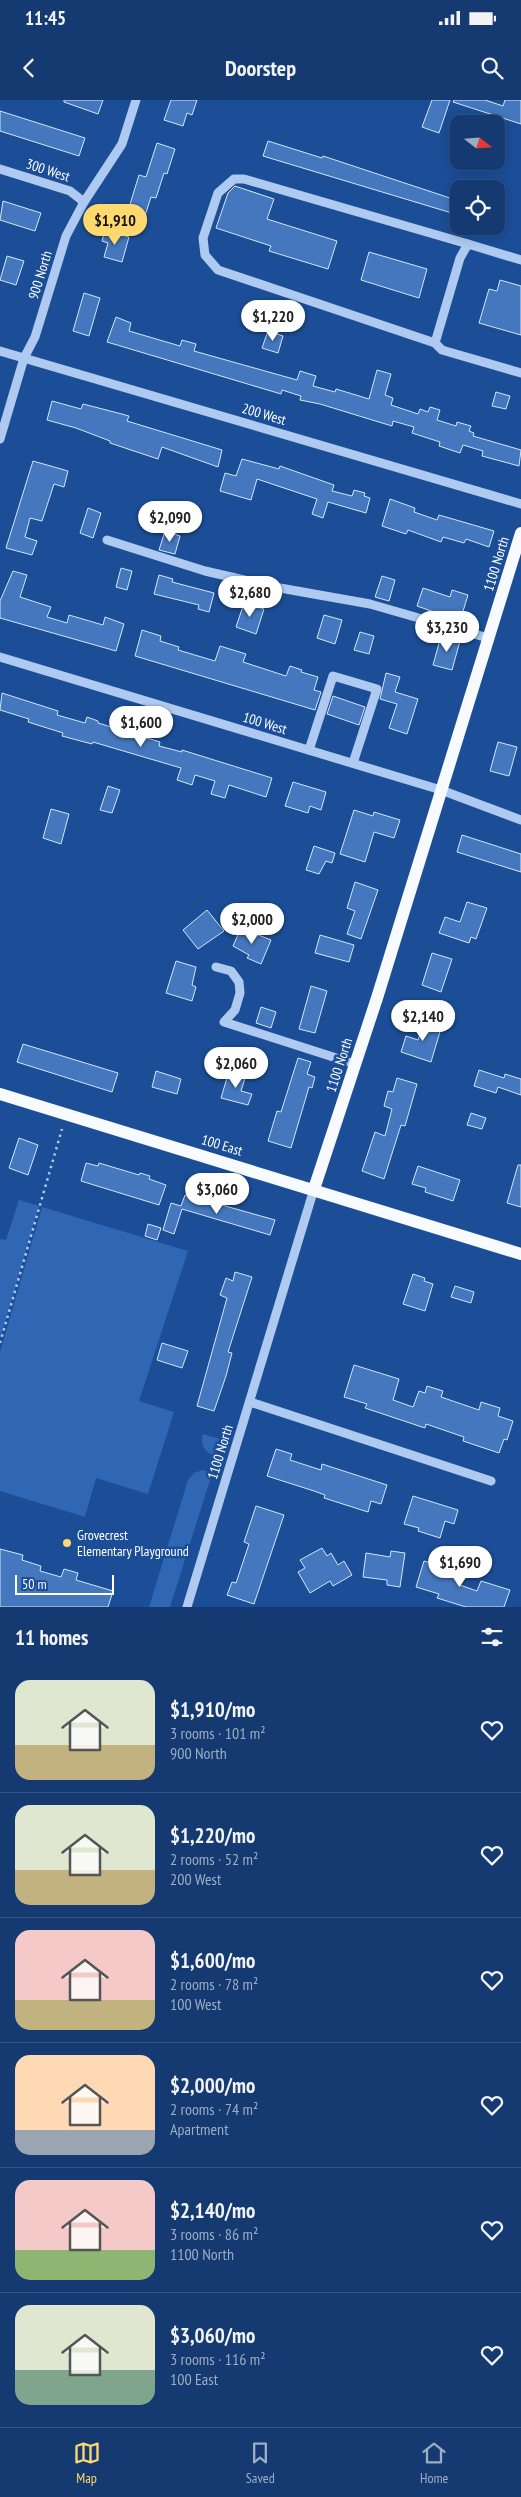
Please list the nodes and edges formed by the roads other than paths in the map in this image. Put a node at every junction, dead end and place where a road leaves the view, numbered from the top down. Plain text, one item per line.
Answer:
1 (136, 100) edge
2 (0, 169) edge
3 (84, 202) junction
4 (468, 244) junction
5 (521, 260) edge
6 (434, 343) junction
7 (0, 351) edge
8 (24, 358) junction
9 (521, 373) edge
10 (0, 439) edge
11 (521, 504) edge
12 (521, 533) edge
13 (108, 540) dead end
14 (488, 638) junction
15 (0, 657) edge
16 (309, 750) junction
17 (353, 763) junction
18 (441, 790) junction
19 (521, 820) edge
20 (216, 967) dead end
21 (355, 1064) junction
22 (0, 1094) edge
23 (314, 1189) junction
24 (521, 1254) edge
25 (250, 1402) junction
26 (491, 1482) dead end
27 (187, 1607) edge

1 - 3 street, 900 North
2 - 3 street, 300 West
3 - 8 street, 900 North
4 - 5 street
4 - 6 street
4 - 6 street
6 - 9 street
7 - 8 street, 200 West
8 - 10 street, 900 North
8 - 11 street, 200 West
12 - 14 main road, 1100 North
13 - 14 street
14 - 18 main road, 1100 North
15 - 16 street, 100 West
16 - 17 street, 100 West
16 - 17 street
17 - 18 street, 100 West
18 - 19 street, 100 West
18 - 21 main road, 1100 North
20 - 21 street
21 - 23 main road, 1100 North
22 - 23 main road, 100 East
23 - 24 main road, 100 East
23 - 25 street, 1100 North
25 - 26 street
25 - 27 street, 1100 North

